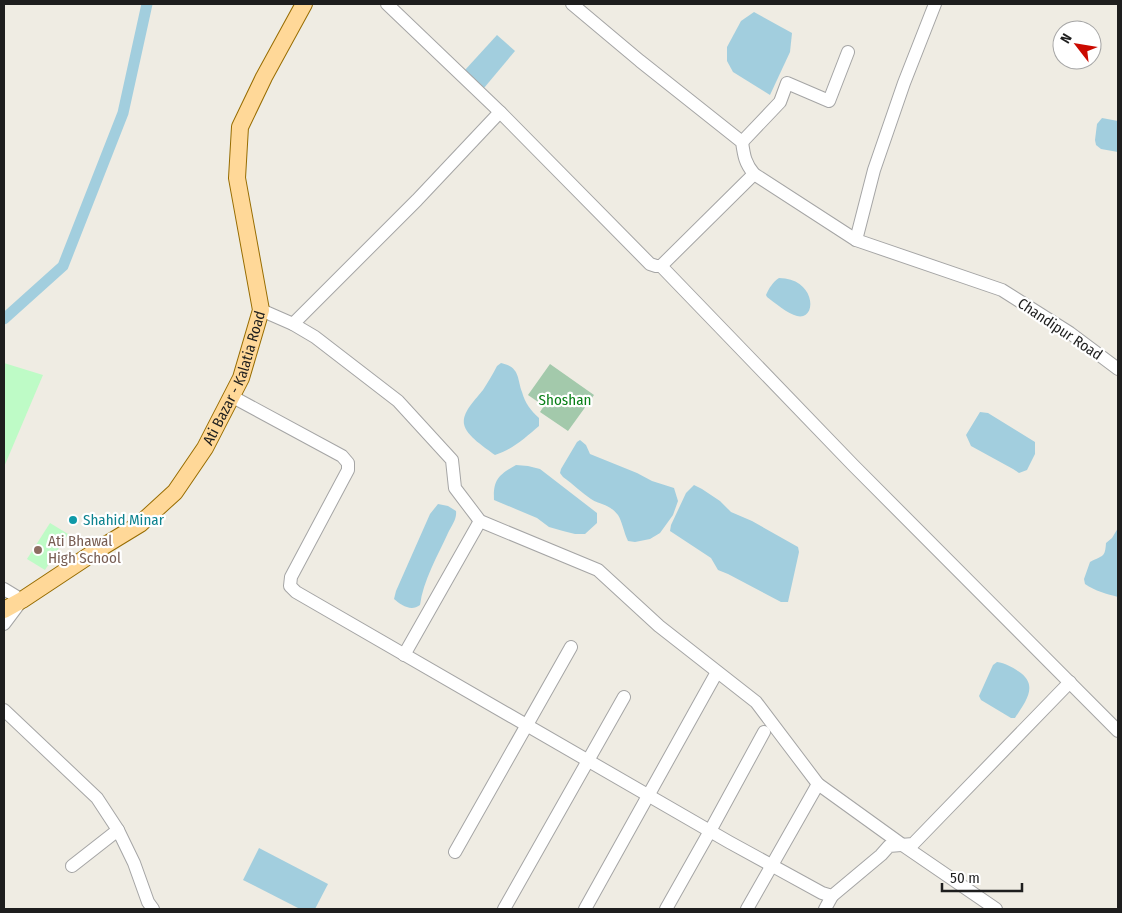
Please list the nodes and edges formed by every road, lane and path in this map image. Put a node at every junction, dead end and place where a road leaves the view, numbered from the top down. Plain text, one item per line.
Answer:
1 (304, 4) edge
2 (387, 4) edge
3 (572, 4) edge
4 (934, 4) edge
5 (848, 52) dead end
6 (500, 112) junction
7 (742, 142) junction
8 (754, 174) junction
9 (856, 240) junction
10 (661, 266) junction
11 (261, 310) junction
12 (293, 324) junction
13 (1118, 369) edge
14 (231, 396) junction
15 (480, 521) junction
16 (4, 589) edge
17 (22, 600) junction
18 (4, 610) edge
19 (4, 624) edge
20 (571, 647) dead end
21 (404, 655) junction
22 (717, 672) junction
23 (1070, 682) junction
24 (624, 697) dead end
25 (4, 710) edge
26 (527, 726) junction
27 (1118, 731) edge
28 (764, 732) dead end
29 (588, 760) junction
30 (818, 784) junction
31 (649, 796) junction
32 (118, 830) junction
33 (710, 831) junction
34 (904, 846) junction
35 (455, 852) dead end
36 (72, 866) dead end
37 (772, 866) junction
38 (832, 896) junction
39 (153, 909) edge
40 (504, 909) edge
41 (585, 909) edge
42 (666, 909) edge
43 (747, 909) edge
44 (825, 909) edge
45 (996, 909) edge

1 - 11 main road, Ati Bazar - Kalatia Road
2 - 6 street
3 - 7 street
4 - 9 street
5 - 7 street
6 - 10 street
6 - 12 street
7 - 8 street
8 - 9 street, Chandipur Road
8 - 10 street
9 - 13 street, Chandipur Road
10 - 23 street
11 - 12 street
11 - 14 main road, Ati Bazar - Kalatia Road
12 - 15 street
14 - 17 main road, Ati Bazar - Kalatia Road
14 - 21 street
15 - 21 street
15 - 22 street
16 - 17 street
17 - 18 main road, Ati Bazar - Kalatia Road
17 - 19 street
20 - 26 street
21 - 26 street
22 - 30 street
22 - 31 street
23 - 27 street
23 - 34 street
24 - 29 street
25 - 32 street
26 - 29 street
26 - 35 street
28 - 33 street
29 - 31 street
29 - 40 street
30 - 34 street
30 - 37 street
31 - 33 street
31 - 41 street
32 - 36 street
32 - 39 street
33 - 37 street
33 - 42 street
34 - 38 street
34 - 45 street
37 - 38 street
37 - 43 street
38 - 44 street

